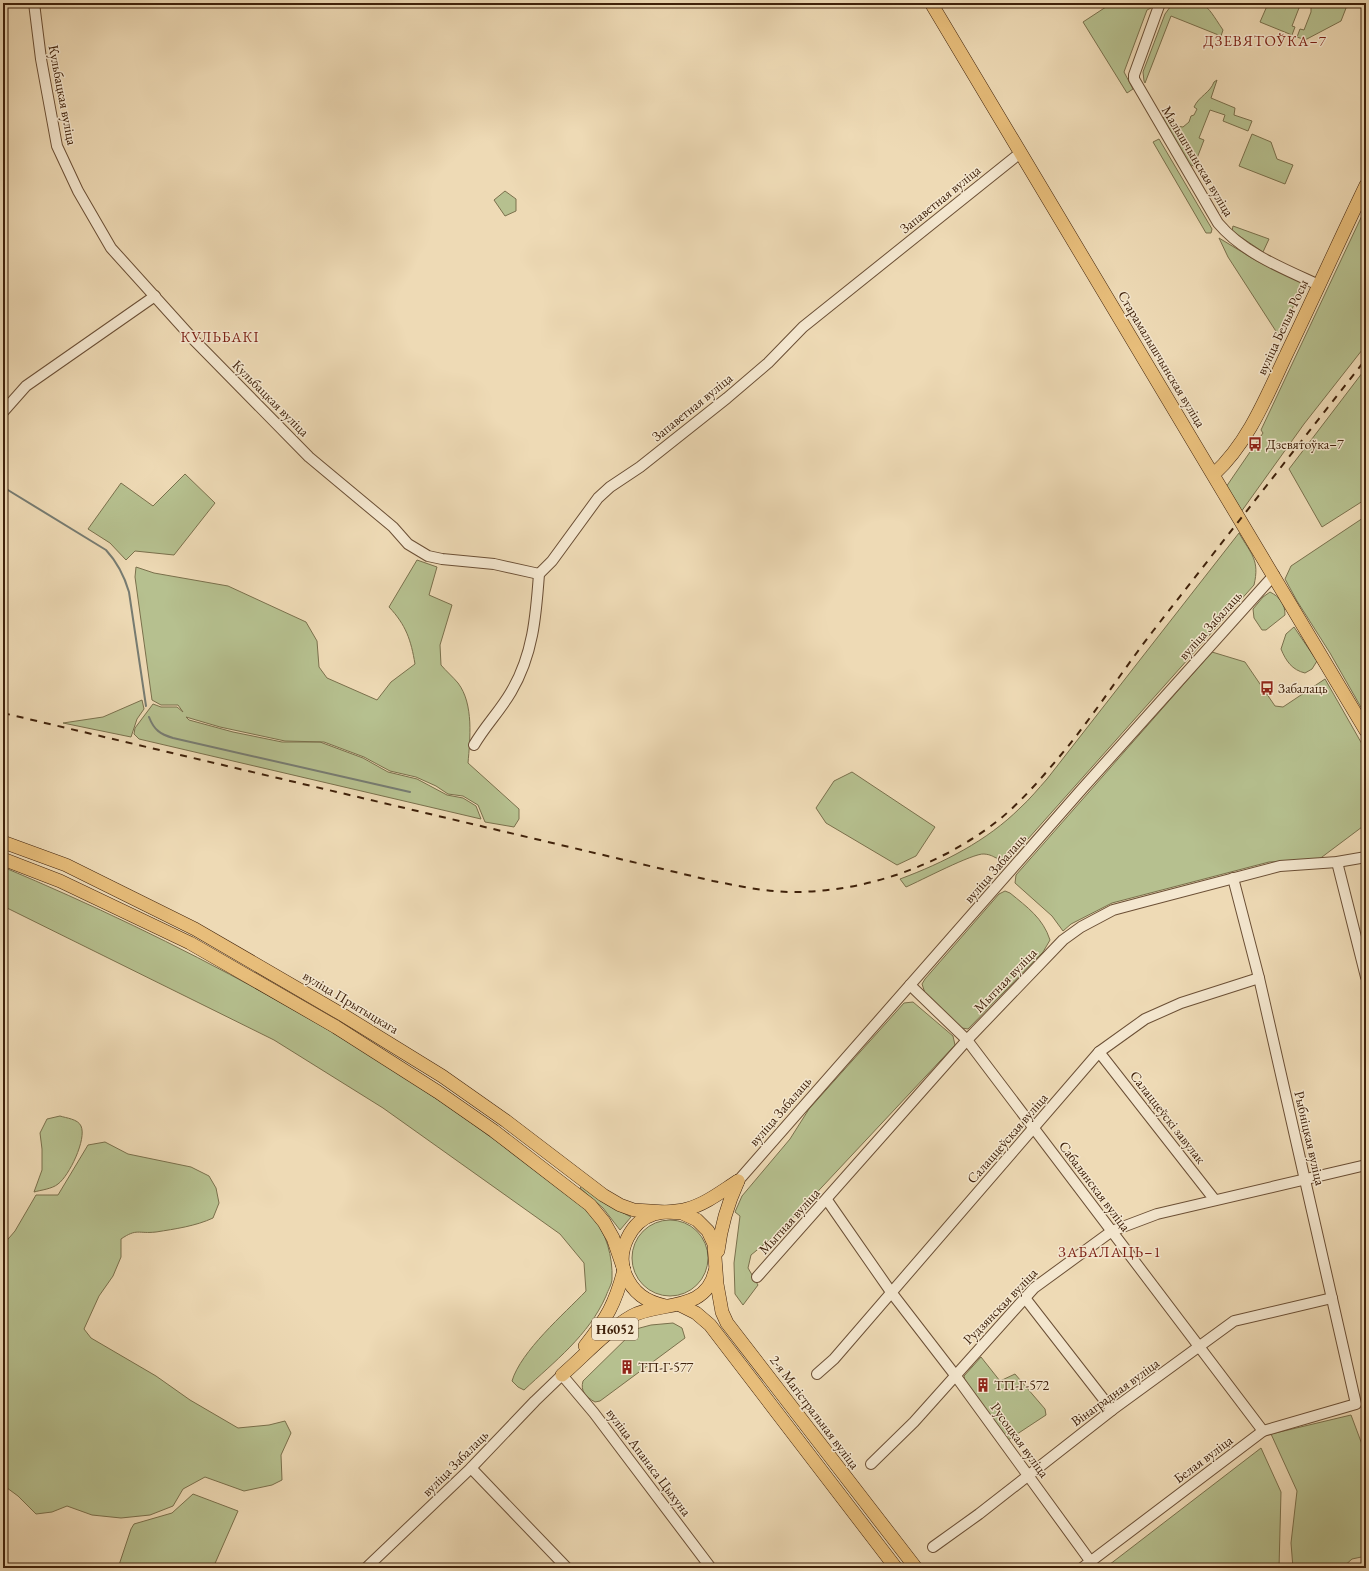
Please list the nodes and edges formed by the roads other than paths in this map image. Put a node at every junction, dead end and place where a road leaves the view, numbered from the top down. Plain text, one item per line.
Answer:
1 (34, 3) edge
2 (931, 3) edge
3 (1160, 3) edge
4 (1020, 154) junction
5 (1366, 185) edge
6 (1320, 285) junction
7 (155, 296) junction
8 (3, 412) edge
9 (1214, 474) junction
10 (539, 574) junction
11 (1274, 575) junction
12 (1366, 731) edge
13 (474, 745) dead end
14 (3, 842) edge
15 (1366, 857) edge
16 (3, 859) edge
17 (1337, 862) junction
18 (1233, 878) junction
19 (1366, 976) edge
20 (1259, 978) junction
21 (910, 985) junction
22 (967, 1040) junction
23 (1099, 1052) junction
24 (1034, 1128) junction
25 (1366, 1165) edge
26 (1305, 1179) junction
27 (738, 1181) junction
28 (1214, 1199) junction
29 (827, 1200) junction
30 (666, 1212) junction
31 (1112, 1231) junction
32 (717, 1262) junction
33 (624, 1270) junction
34 (757, 1277) dead end
35 (891, 1292) junction
36 (1025, 1298) junction
37 (1332, 1298) junction
38 (680, 1305) junction
39 (1200, 1347) junction
40 (817, 1374) dead end
41 (954, 1375) junction
42 (562, 1376) junction
43 (1356, 1404) joint
44 (1112, 1410) junction
45 (1263, 1431) junction
46 (871, 1464) dead end
47 (471, 1468) junction
48 (1028, 1475) junction
49 (932, 1547) dead end
50 (1087, 1565) edge
51 (366, 1568) edge
52 (567, 1568) edge
53 (711, 1568) edge
54 (896, 1568) edge
55 (916, 1568) edge

1 - 7 street, Кульбацкая вуліца
2 - 4 main road, Старамалышчынская вуліца
3 - 6 street, Малышчынская вуліца
4 - 9 main road, Старамалышчынская вуліца
4 - 10 street, Запаветная вуліца
5 - 6 main road, вуліца Белыя Росы
6 - 9 main road, вуліца Белыя Росы
7 - 8 street
7 - 10 street, Кульбацкая вуліца
9 - 11 main road, Старамалышчынская вуліца
10 - 13 street
11 - 12 main road, Старамалышчынская вуліца
11 - 21 street, вуліца Забалаць / Н6052
14 - 30 main road, вуліца Прытыцкага
15 - 17 street, Мытная вуліца
16 - 33 main road, вуліца Прытыцкага
17 - 18 street, Мытная вуліца
17 - 19 street
18 - 20 street, Рыбніцкая вуліца
18 - 22 street, Мытная вуліца
20 - 23 street, Салаццеўская вуліца
20 - 26 street, Рыбніцкая вуліца
21 - 22 street, Сабалянская вуліца
21 - 27 street, вуліца Забалаць / Н6052
22 - 24 street, Сабалянская вуліца
22 - 29 street, Мытная вуліца
23 - 24 street, Салаццеўская вуліца
23 - 28 street, Салаццеўскі завулак
24 - 31 street, Сабалянская вуліца
24 - 35 street, Салаццеўская вуліца
25 - 26 street, Рудзянская вуліца
26 - 28 street, Рудзянская вуліца
26 - 37 street, Рыбніцкая вуліца
27 - 30 main road, Н6052
27 - 32 main road, Н6052
28 - 31 street, Рудзянская вуліца
29 - 34 street, Мытная вуліца
29 - 35 street, Русоцкая вуліца
30 - 32 main road, Н6052
30 - 33 main road, Н6052
31 - 36 street, Рудзянская вуліца
31 - 39 street, Сабалянская вуліца
32 - 38 main road, Н6052
32 - 55 main road, 2-я Магістральная вуліца
33 - 38 main road, Н6052
33 - 42 main road, Н6052
35 - 40 street, Салаццеўская вуліца
35 - 41 street, Русоцкая вуліца
36 - 41 street, Рудзянская вуліца
36 - 44 street
37 - 39 street, Вінаградная вуліца
37 - 43 street, Рыбніцкая вуліца
38 - 42 main road, Н6052
38 - 54 main road
39 - 44 street, Вінаградная вуліца
39 - 45 street, Сабалянская вуліца
41 - 46 street, Рудзянская вуліца
41 - 48 street, Русоцкая вуліца
42 - 47 street, вуліца Забалаць / Н6052
42 - 53 street, вуліца Апанаса Цыхуна
43 - 45 street, Белая вуліца
44 - 48 street, Вінаградная вуліца
45 - 50 street, Белая вуліца
47 - 51 street, вуліца Забалаць / Н6052
47 - 52 street
48 - 49 street, Вінаградная вуліца
48 - 50 street, Русоцкая вуліца

